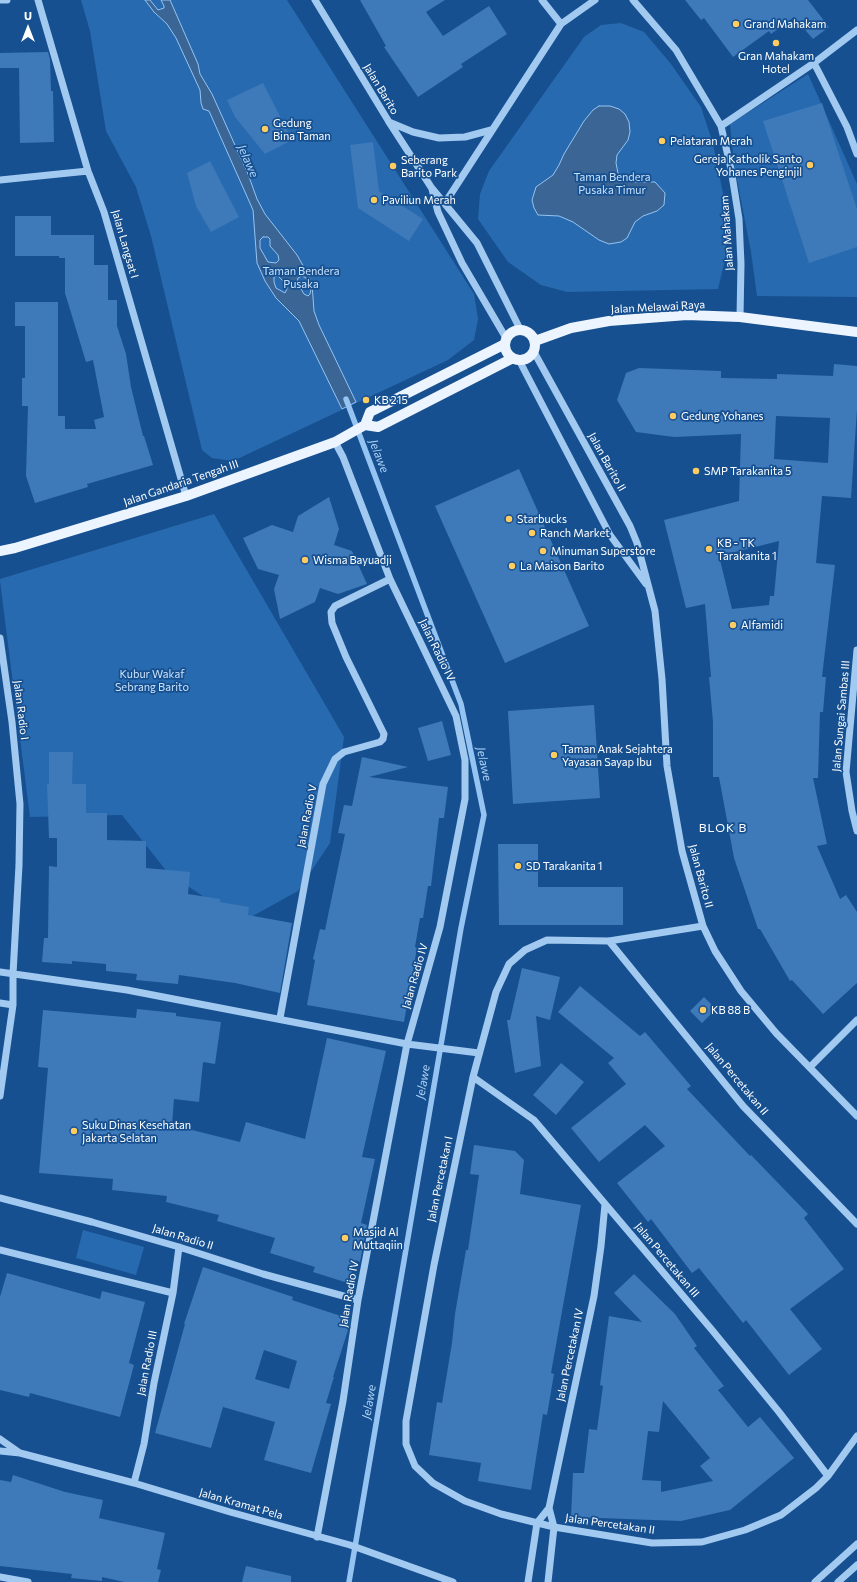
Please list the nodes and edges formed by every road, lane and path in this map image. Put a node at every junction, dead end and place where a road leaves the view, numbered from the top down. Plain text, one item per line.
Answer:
1 (0, 0) edge
2 (7, 0) edge
3 (38, 0) edge
4 (315, 0) edge
5 (542, 0) edge
6 (594, 0) edge
7 (633, 0) edge
8 (561, 24) junction
9 (857, 30) edge
10 (814, 63) junction
11 (388, 122) junction
12 (720, 126) junction
13 (491, 130) junction
14 (857, 154) edge
15 (88, 171) junction
16 (0, 180) edge
17 (431, 187) junction
18 (445, 203) junction
19 (740, 317) junction
20 (520, 329) junction
21 (857, 332) edge
22 (505, 341) junction
23 (535, 341) junction
24 (534, 352) junction
25 (516, 359) junction
26 (363, 427) junction
27 (335, 442) junction
28 (186, 496) junction
29 (0, 551) edge
30 (390, 579) junction
31 (648, 588) junction
32 (0, 638) edge
33 (857, 650) edge
34 (854, 708) edge
35 (857, 831) edge
36 (703, 926) junction
37 (609, 941) junction
38 (0, 972) edge
39 (13, 974) junction
40 (0, 1003) edge
41 (13, 1005) junction
42 (280, 1018) junction
43 (857, 1020) edge
44 (407, 1044) junction
45 (479, 1053) junction
46 (810, 1066) junction
47 (473, 1077) junction
48 (0, 1096) edge
49 (857, 1116) edge
50 (0, 1198) edge
51 (605, 1204) junction
52 (857, 1224) edge
53 (179, 1247) junction
54 (0, 1250) edge
55 (172, 1293) junction
56 (358, 1300) junction
57 (857, 1436) edge
58 (0, 1439) edge
59 (0, 1451) edge
60 (20, 1453) junction
61 (828, 1476) junction
62 (134, 1483) junction
63 (549, 1508) junction
64 (537, 1523) junction
65 (554, 1527) junction
66 (317, 1537) junction
67 (857, 1544) edge
68 (857, 1565) edge
69 (0, 1577) edge
70 (435, 1579) edge
71 (28, 1582) edge
72 (453, 1582) edge
73 (528, 1582) edge
74 (548, 1582) edge
75 (815, 1582) edge
76 (838, 1582) edge

1 - 2 street
3 - 15 street, Jalan Langsat I
4 - 11 street, Jalan Barito
5 - 8 street
6 - 8 street
7 - 12 street, Jalan Mahakam
8 - 13 street
9 - 10 street
10 - 12 street
10 - 14 street
11 - 13 street
11 - 17 street, Jalan Barito
12 - 19 street, Jalan Mahakam
13 - 18 street
15 - 16 street
15 - 28 street, Jalan Langsat I
17 - 18 street, Jalan Barito
17 - 22 street, Jalan Barito
18 - 20 street, Jalan Barito
19 - 21 main road, Jalan Melawai Raya
19 - 23 main road, Jalan Melawai Raya
20 - 22 main road
20 - 23 main road
22 - 25 main road
22 - 26 main road
23 - 24 main road
24 - 25 main road
24 - 31 street, Jalan Barito II
25 - 26 main road, Jalan Gandaria Tengah III
25 - 31 street, Jalan Barito II
26 - 27 main road, Jalan Gandaria Tengah III
27 - 28 main road, Jalan Gandaria Tengah III
27 - 30 street, Jalan Radio IV
28 - 29 main road, Jalan Gandaria Tengah III
30 - 42 street, Jalan Radio V
30 - 44 street, Jalan Radio IV
31 - 36 street, Jalan Barito II
32 - 39 street, Jalan Radio I
33 - 34 street, Jalan Sungai Sambas III
34 - 35 street, Jalan Sungai Sambas III
36 - 37 street, Jalan Percetakan I
36 - 46 street, Jalan Barito II
37 - 45 street, Jalan Percetakan I
37 - 52 street, Jalan Percetakan II
38 - 39 street
39 - 41 street, Jalan Radio I
39 - 42 street
40 - 41 street
41 - 48 street, Jalan Radio I
42 - 44 street
43 - 46 street
44 - 45 street
44 - 56 street, Jalan Radio IV
45 - 47 street, Jalan Percetakan I
46 - 49 street, Jalan Barito II
47 - 51 street, Jalan Percetakan III
47 - 64 street, Jalan Percetakan I
50 - 53 street, Jalan Radio II
51 - 61 street, Jalan Percetakan III
51 - 63 street, Jalan Percetakan IV
53 - 55 street, Jalan Radio III
53 - 56 street, Jalan Radio II
54 - 55 street
55 - 62 street, Jalan Radio III
56 - 66 street, Jalan Radio IV
57 - 61 street, Jalan Percetakan II
58 - 60 street, Jalan Kramat Pela
59 - 60 street, Jalan Kramat Pela
60 - 62 street, Jalan Kramat Pela
61 - 65 street, Jalan Percetakan II
62 - 66 street, Jalan Kramat Pela
63 - 64 street, Jalan Percetakan IV
63 - 65 street, Jalan Percetakan IV
64 - 65 street, Jalan Percetakan II
64 - 73 street, Jalan Percetakan IV
65 - 74 street, Jalan Percetakan IV
66 - 70 street, Jalan Kramat Pela
67 - 75 street
68 - 76 street
69 - 71 street
70 - 72 street, Jalan Kramat Pela

